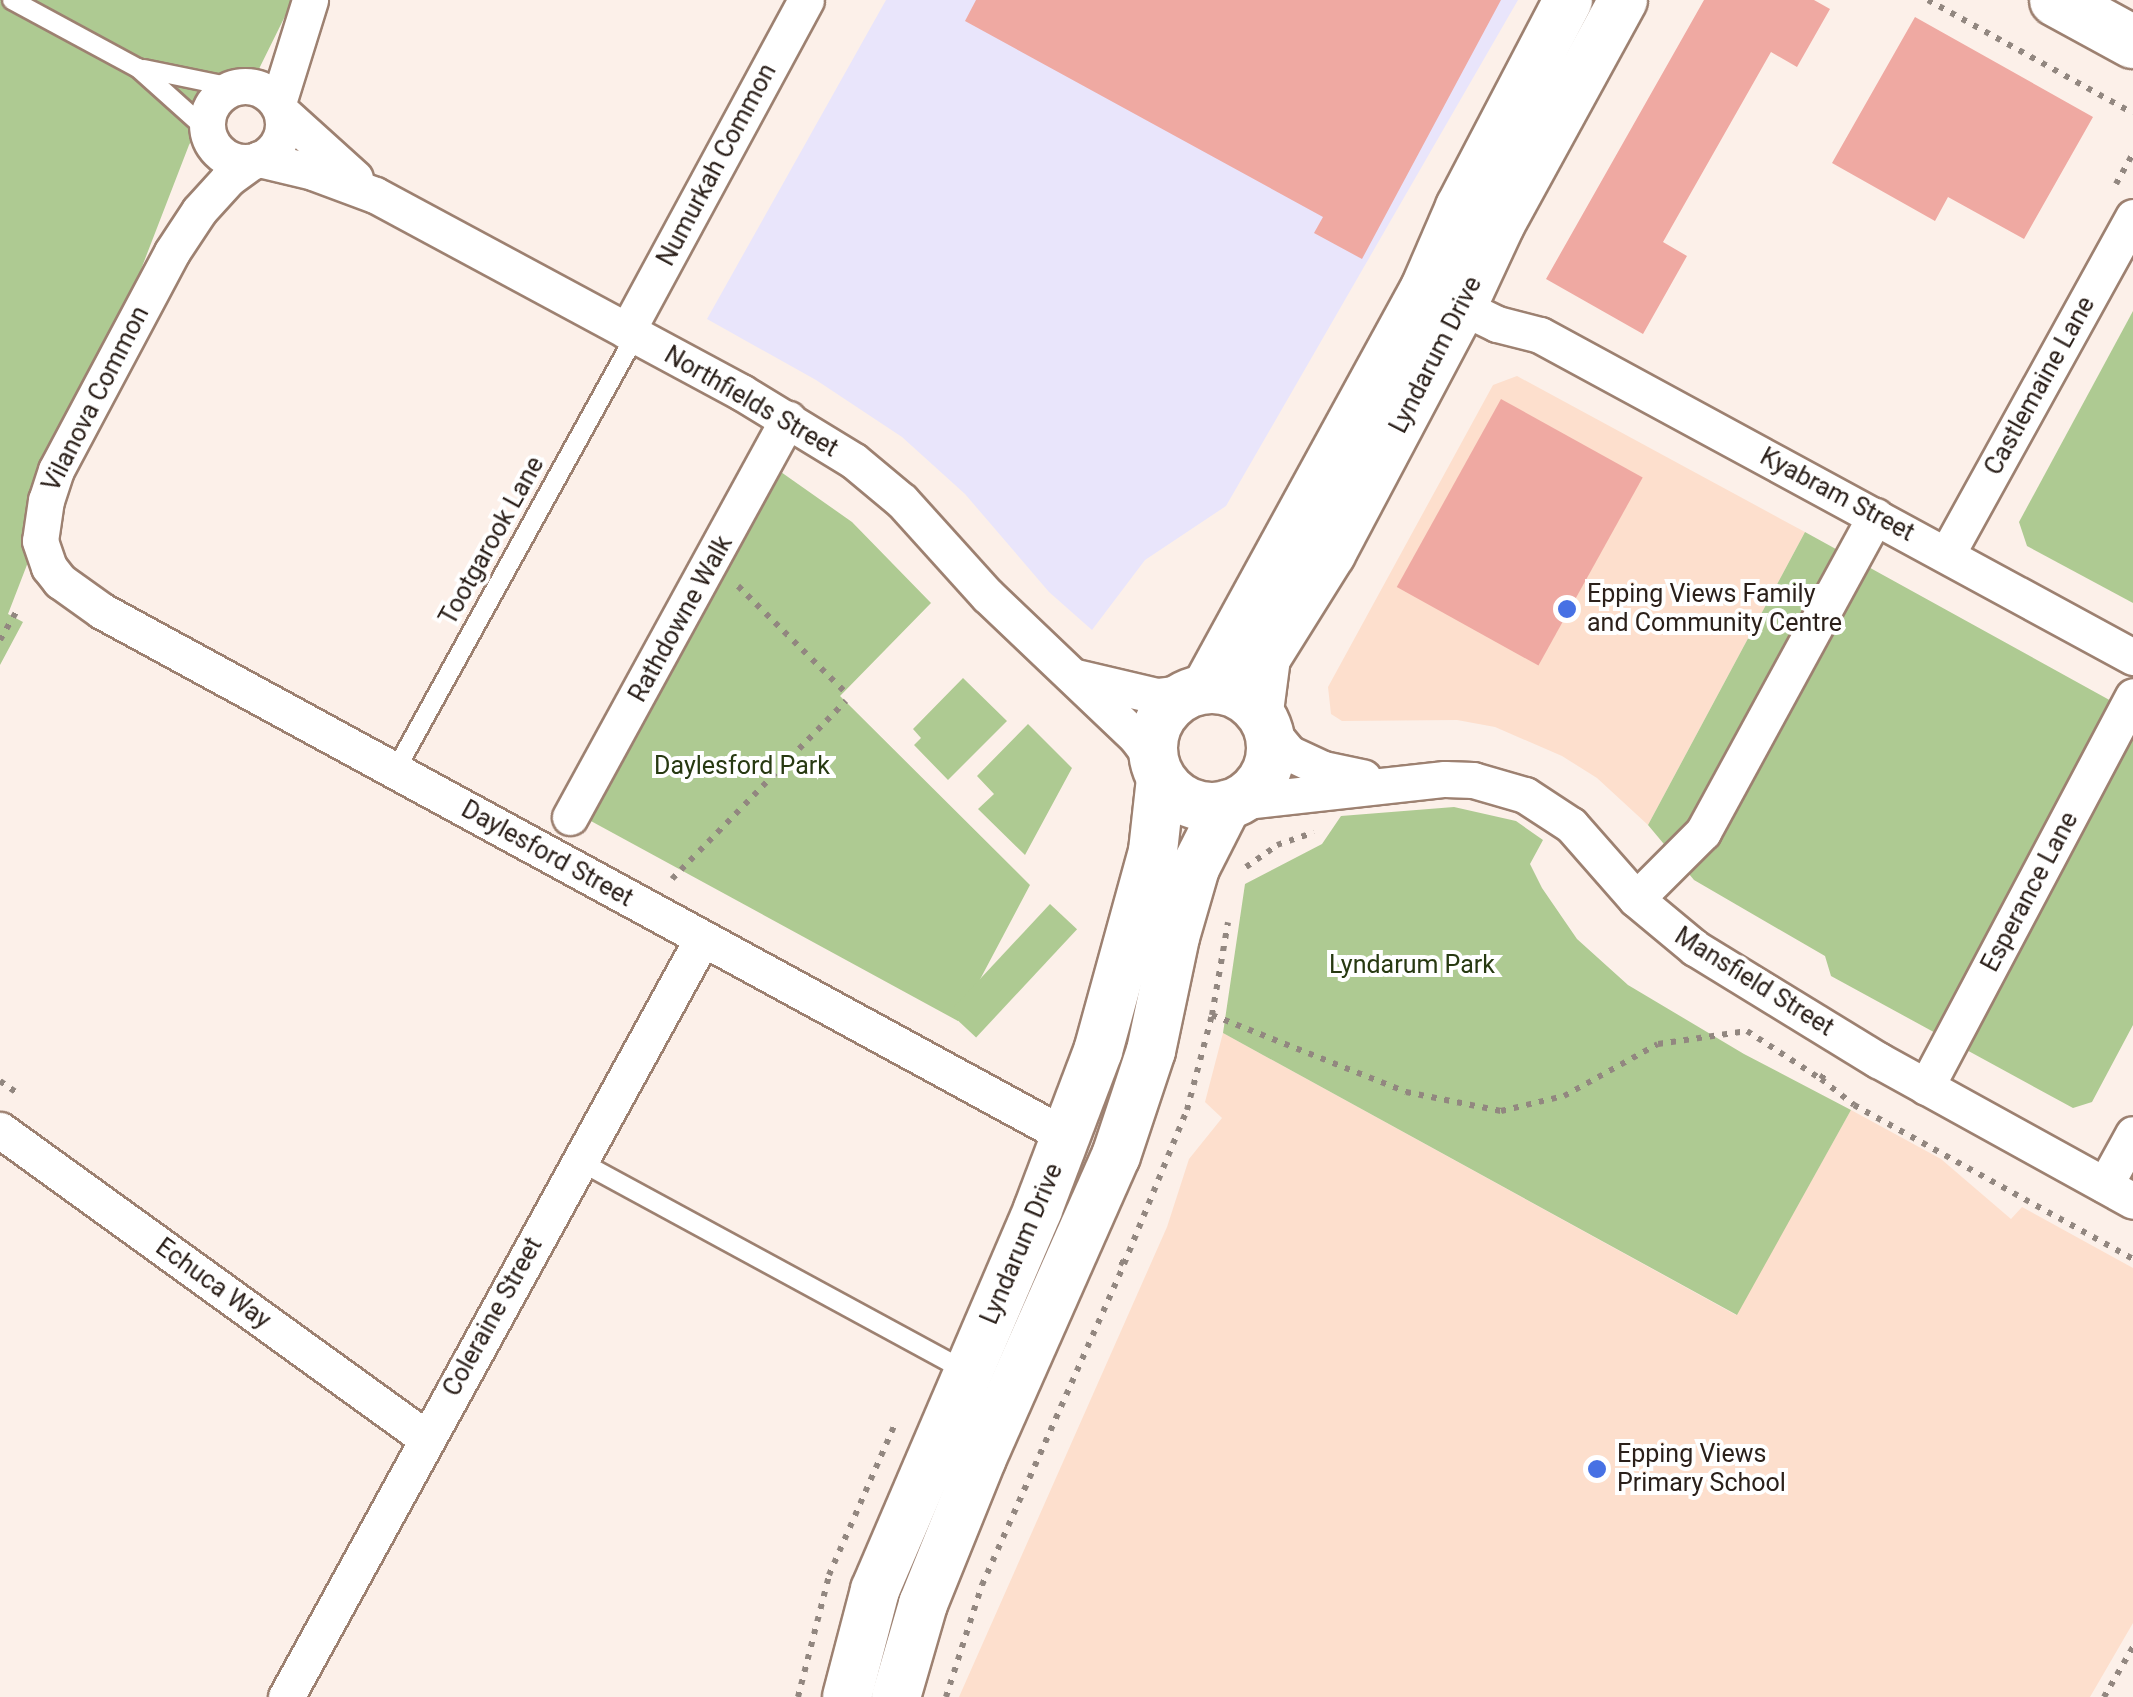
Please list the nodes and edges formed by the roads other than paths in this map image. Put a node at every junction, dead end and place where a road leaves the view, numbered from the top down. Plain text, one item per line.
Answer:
1 (12, 0) edge
2 (309, 0) edge
3 (806, 0) edge
4 (1568, 0) edge
5 (1623, 0) edge
6 (2056, 0) edge
7 (2133, 42) edge
8 (138, 68) junction
9 (239, 86) junction
10 (280, 108) junction
11 (208, 135) junction
12 (255, 161) junction
13 (376, 195) junction
14 (2133, 218) edge
15 (172, 252) junction
16 (1449, 286) junction
17 (631, 333) junction
18 (788, 419) junction
19 (1875, 516) junction
20 (42, 552) joint
21 (1947, 554) junction
22 (2133, 657) edge
23 (1075, 677) junction
24 (1200, 690) junction
25 (2133, 696) edge
26 (1263, 720) junction
27 (1158, 770) junction
28 (395, 771) junction
29 (1389, 782) junction
30 (1231, 804) junction
31 (570, 817) dead end
32 (1636, 899) junction
33 (702, 939) junction
34 (1926, 1087) junction
35 (0, 1130) edge
36 (2133, 1134) edge
37 (1068, 1137) junction
38 (579, 1161) junction
39 (2119, 1193) edge
40 (966, 1371) junction
41 (426, 1438) junction
42 (286, 1697) edge
43 (847, 1697) edge
44 (896, 1697) edge

1 - 8 lane
2 - 9 street
2 - 10 street
3 - 17 street, Numurkah Common
4 - 16 street, Lyndarum Drive
5 - 16 street, Lyndarum Drive
6 - 7 main road
8 - 9 lane
8 - 11 lane
9 - 10 street
9 - 11 street
10 - 12 street
10 - 13 street, Northfields Street
11 - 12 street
11 - 15 street, Vilanova Common
12 - 13 street, Northfields Street
12 - 15 street, Vilanova Common
13 - 17 street, Northfields Street
14 - 21 street, Castlemaine Lane
15 - 20 street, Vilanova Common
16 - 19 street, Kyabram Street
16 - 24 street, Lyndarum Drive
16 - 26 street, Lyndarum Drive
17 - 18 street, Northfields Street
17 - 28 lane, Tootgarook Lane
18 - 23 street, Northfields Street
18 - 31 street, Rathdowne Walk
19 - 21 street, Kyabram Street
19 - 32 street
20 - 28 street, Daylesford Street
21 - 22 street, Kyabram Street
23 - 24 street, Northfields Street
23 - 27 street, Northfields Street
24 - 26 street
24 - 27 street
25 - 34 street, Esperance Lane
26 - 29 street, Mansfield Street
26 - 30 street
27 - 30 street
27 - 37 street, Lyndarum Drive
28 - 33 street, Daylesford Street
29 - 30 street, Mansfield Street
29 - 32 street, Mansfield Street
30 - 44 street, Lyndarum Drive
32 - 34 street, Mansfield Street
33 - 37 street, Daylesford Street
33 - 38 street, Coleraine Street
34 - 39 street, Mansfield Street
35 - 41 street, Echuca Way
36 - 39 street
37 - 40 street, Lyndarum Drive
38 - 40 lane
38 - 41 street, Coleraine Street
40 - 43 street, Lyndarum Drive
41 - 42 street, Coleraine Street

